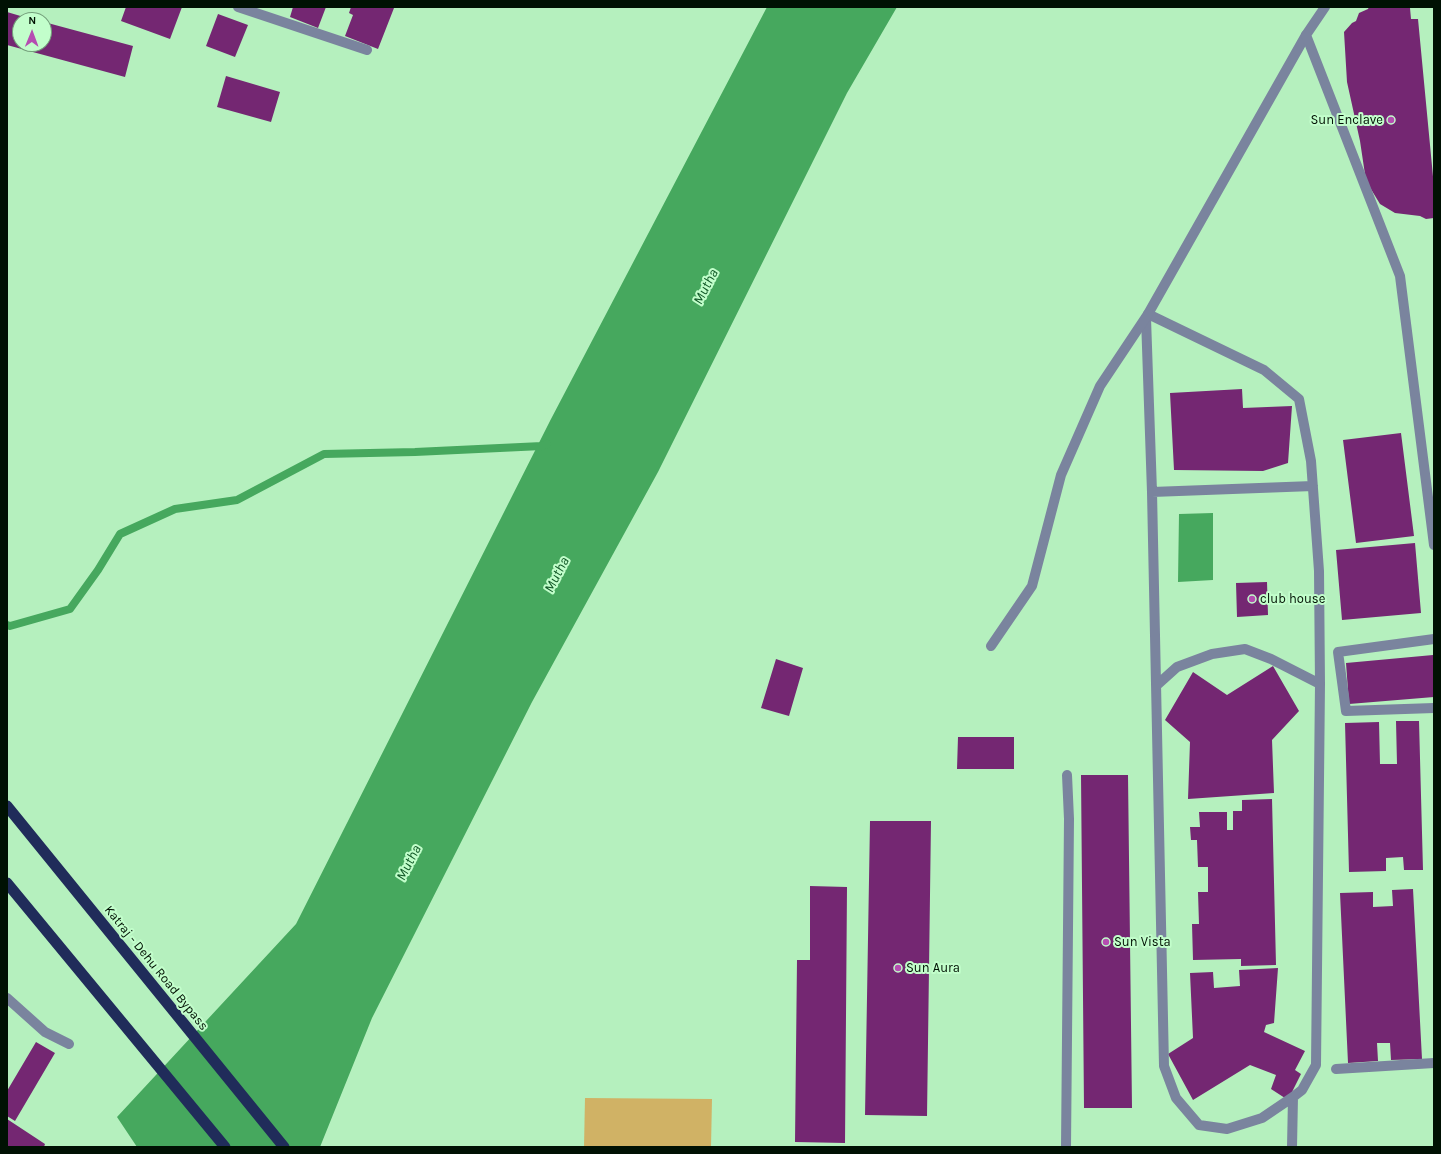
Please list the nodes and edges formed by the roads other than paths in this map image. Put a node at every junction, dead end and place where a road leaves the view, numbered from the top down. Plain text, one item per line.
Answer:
1 (238, 7) edge
2 (1325, 7) edge
3 (1306, 35) junction
4 (367, 50) dead end
5 (1147, 316) junction
6 (1313, 486) junction
7 (1152, 492) junction
8 (1434, 545) edge
9 (1434, 639) edge
10 (990, 646) dead end
11 (1320, 684) junction
12 (1157, 685) junction
13 (1434, 708) edge
14 (1067, 775) dead end
15 (7, 806) edge
16 (7, 883) edge
17 (7, 998) edge
18 (69, 1044) dead end
19 (1434, 1063) edge
20 (1336, 1069) dead end
21 (1293, 1097) junction
22 (225, 1147) edge
23 (284, 1147) edge
24 (1066, 1147) edge
25 (1292, 1147) edge

1 - 4 street
2 - 3 street
3 - 5 street
3 - 8 street
5 - 6 street
5 - 7 street
5 - 10 street
6 - 7 street
6 - 11 street
7 - 12 street
9 - 13 street
11 - 12 street
11 - 21 street
12 - 21 street
14 - 24 street
15 - 23 highway, Katraj - Dehu Road Bypass
16 - 22 highway
17 - 18 street
19 - 20 street
21 - 25 street

